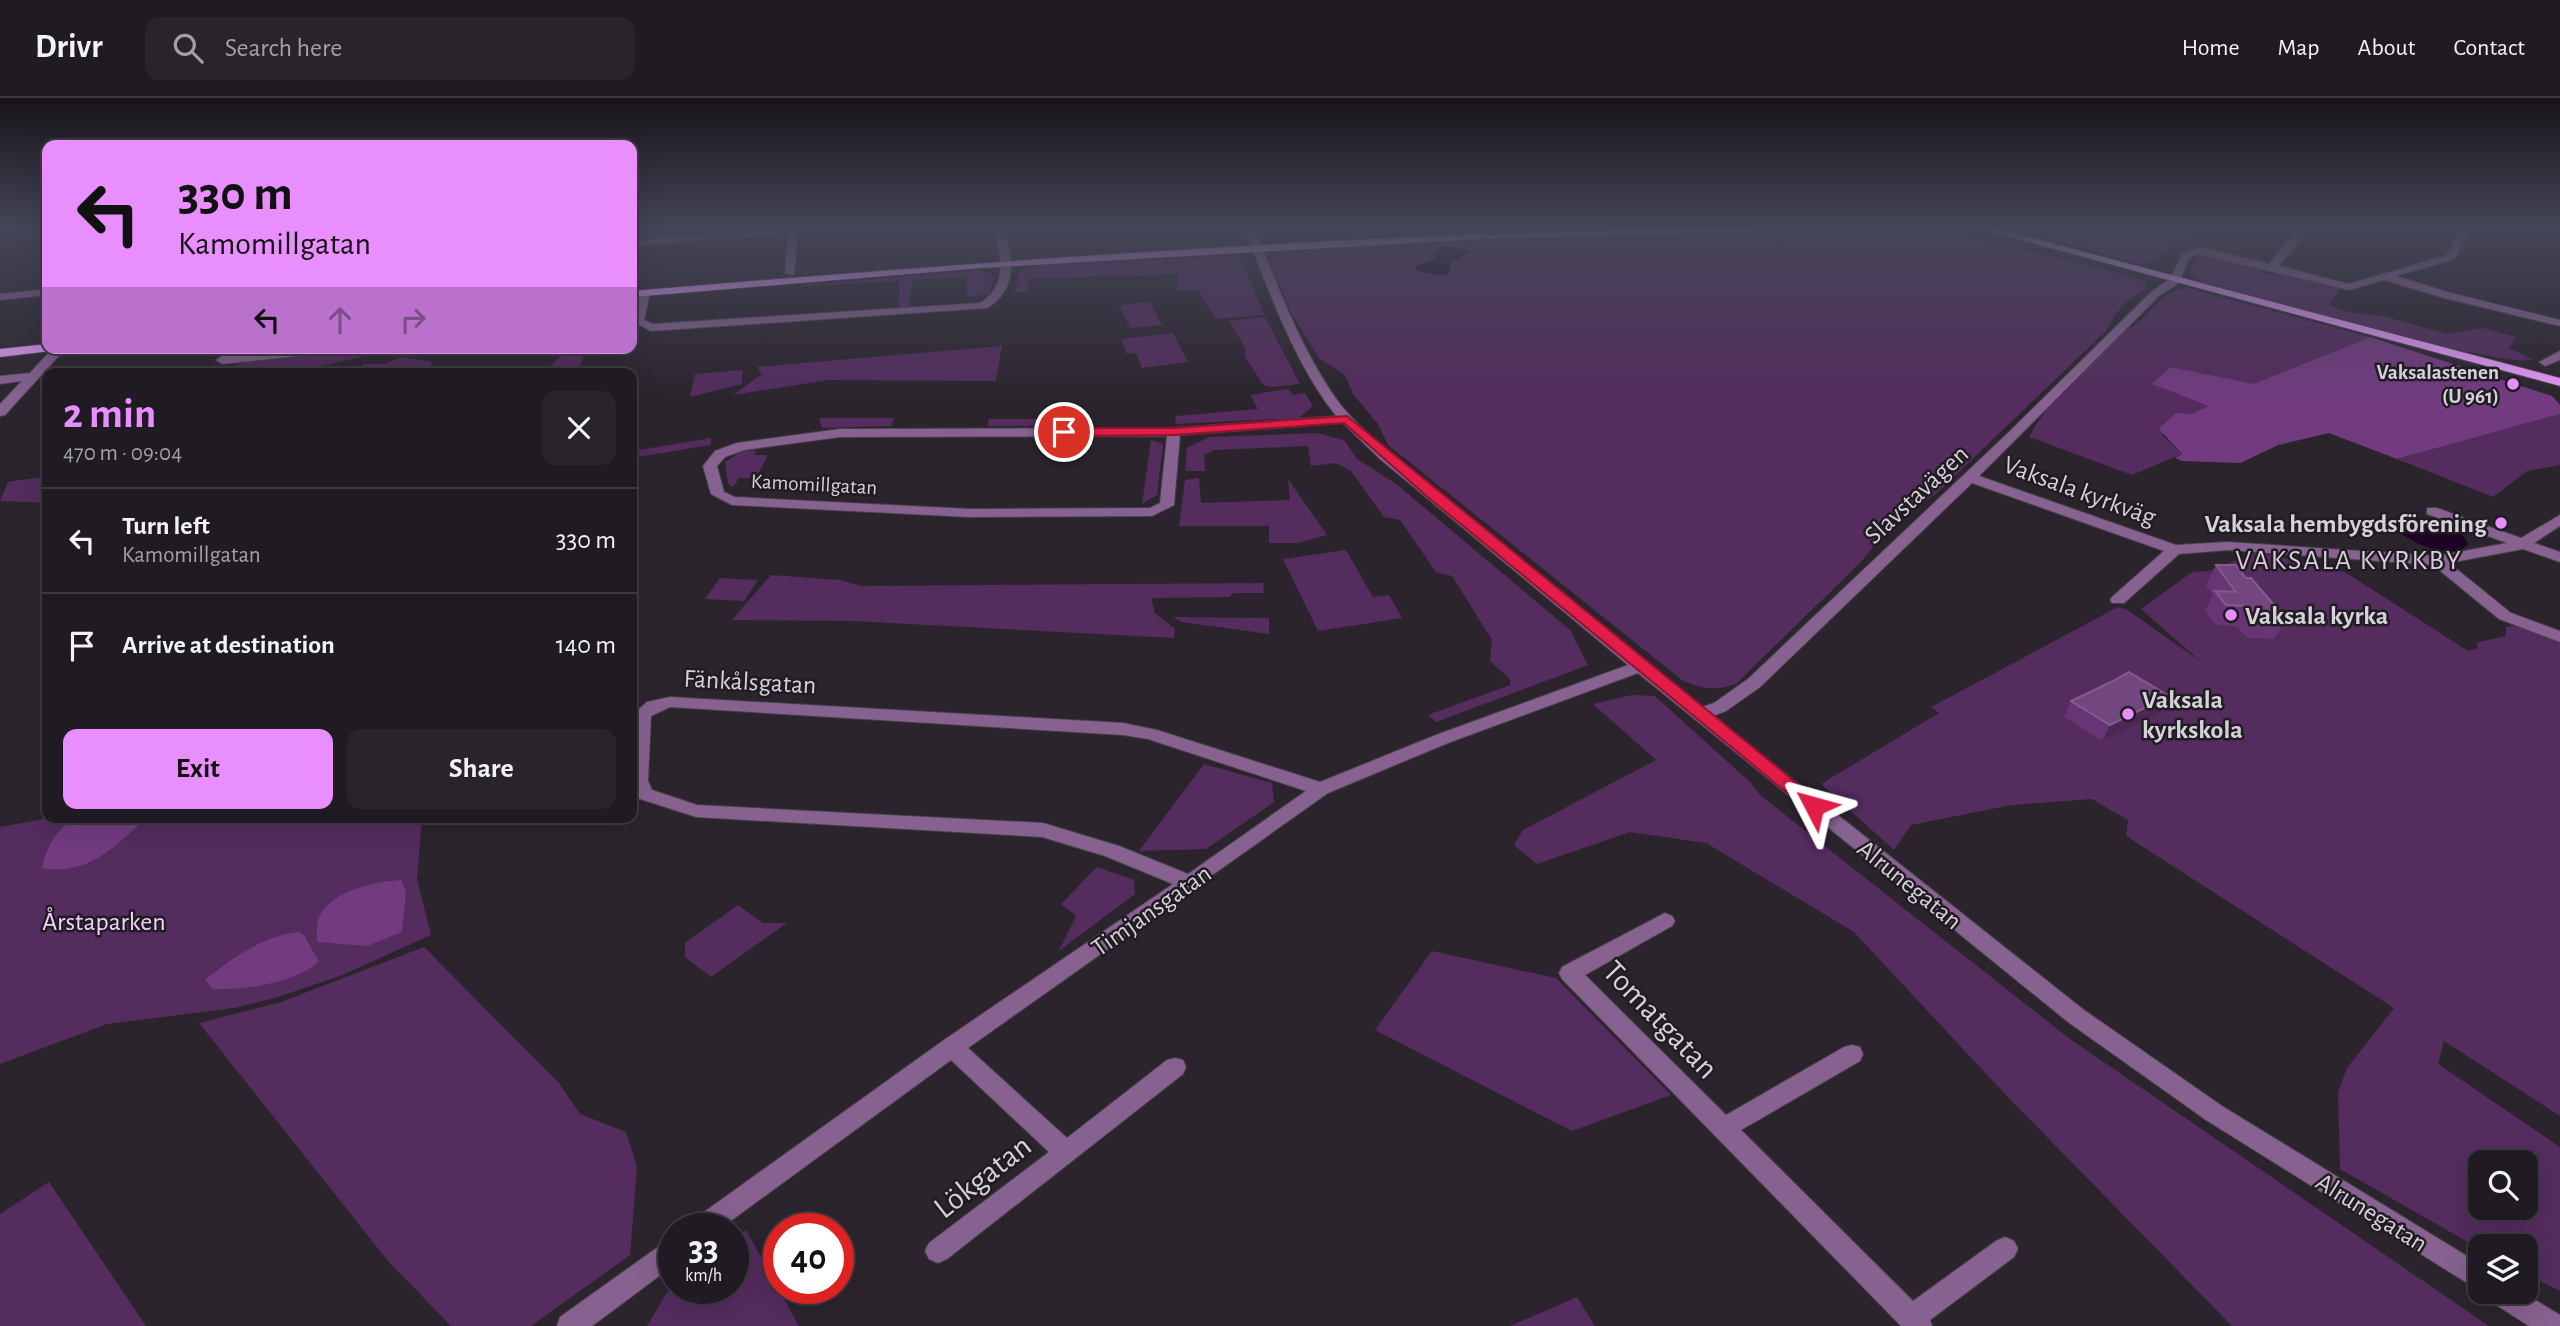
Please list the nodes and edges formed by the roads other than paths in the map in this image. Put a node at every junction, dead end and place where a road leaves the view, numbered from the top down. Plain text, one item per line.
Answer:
1 (724, 285) edge
2 (999, 285) edge
3 (1272, 285) edge
4 (2157, 285) edge
5 (2167, 285) edge
6 (2198, 285) edge
7 (2414, 285) edge
8 (42, 293) edge
9 (638, 293) edge
10 (2155, 294) junction
11 (0, 297) edge
12 (2560, 323) edge
13 (42, 342) edge
14 (0, 346) edge
15 (42, 349) edge
16 (0, 353) edge
17 (54, 354) edge
18 (274, 354) edge
19 (2560, 355) edge
20 (222, 360) dead end
21 (2545, 362) dead end
22 (34, 376) junction
23 (0, 380) edge
24 (2560, 382) edge
25 (0, 412) edge
26 (1347, 419) junction
27 (1174, 432) junction
28 (1970, 477) junction
29 (2432, 511) dead end
30 (2560, 519) edge
31 (2521, 545) junction
32 (2175, 550) junction
33 (2560, 557) edge
34 (2437, 561) junction
35 (2118, 600) dead end
36 (2560, 637) edge
37 (1640, 666) junction
38 (1700, 714) junction
39 (1321, 789) junction
40 (1190, 883) junction
41 (1665, 921) dead end
42 (952, 1046) junction
43 (1852, 1054) dead end
44 (1175, 1067) dead end
45 (1722, 1129) junction
46 (1066, 1153) junction
47 (723, 1213) edge
48 (2004, 1249) dead end
49 (938, 1251) dead end
50 (658, 1262) edge
51 (2468, 1272) edge
52 (2518, 1304) edge
53 (1915, 1322) edge
54 (570, 1326) edge
55 (2553, 1326) edge

1 - 9 main road
2 - 9 street
3 - 26 street, Alrunegatan
4 - 10 street
5 - 10 street, Slavstavägen
6 - 24 main road
7 - 12 street
8 - 11 street
10 - 28 street, Slavstavägen
13 - 14 main road
15 - 16 main road
17 - 22 street
18 - 20 street
19 - 21 street
22 - 23 street
22 - 25 street
26 - 27 street, Kamomillgatan
26 - 37 street, Alrunegatan
27 - 27 street, Kamomillgatan
28 - 32 street, Vaksala kyrkväg
28 - 38 street, Slavstavägen
29 - 31 street, Vaksala kyrkväg
30 - 31 street, Vaksala kyrkväg
31 - 33 street, Vaksala kyrkväg
31 - 34 street, Vaksala kyrkväg
32 - 34 street, Vaksala kyrkväg
32 - 35 street, Vaksala kyrkväg
34 - 36 street
37 - 38 street, Alrunegatan
37 - 39 street, Timjansgatan
38 - 51 street, Alrunegatan
39 - 40 street, Timjansgatan
39 - 40 street, Fänkålsgatan
40 - 42 street, Timjansgatan
41 - 45 street, Tomatgatan
42 - 46 street, Lökgatan
42 - 47 street, Timjansgatan
43 - 45 street
44 - 46 street, Lökgatan
45 - 53 street, Tomatgatan
46 - 49 street, Lökgatan
48 - 53 street, Tomatgatan
50 - 54 street
52 - 55 street

